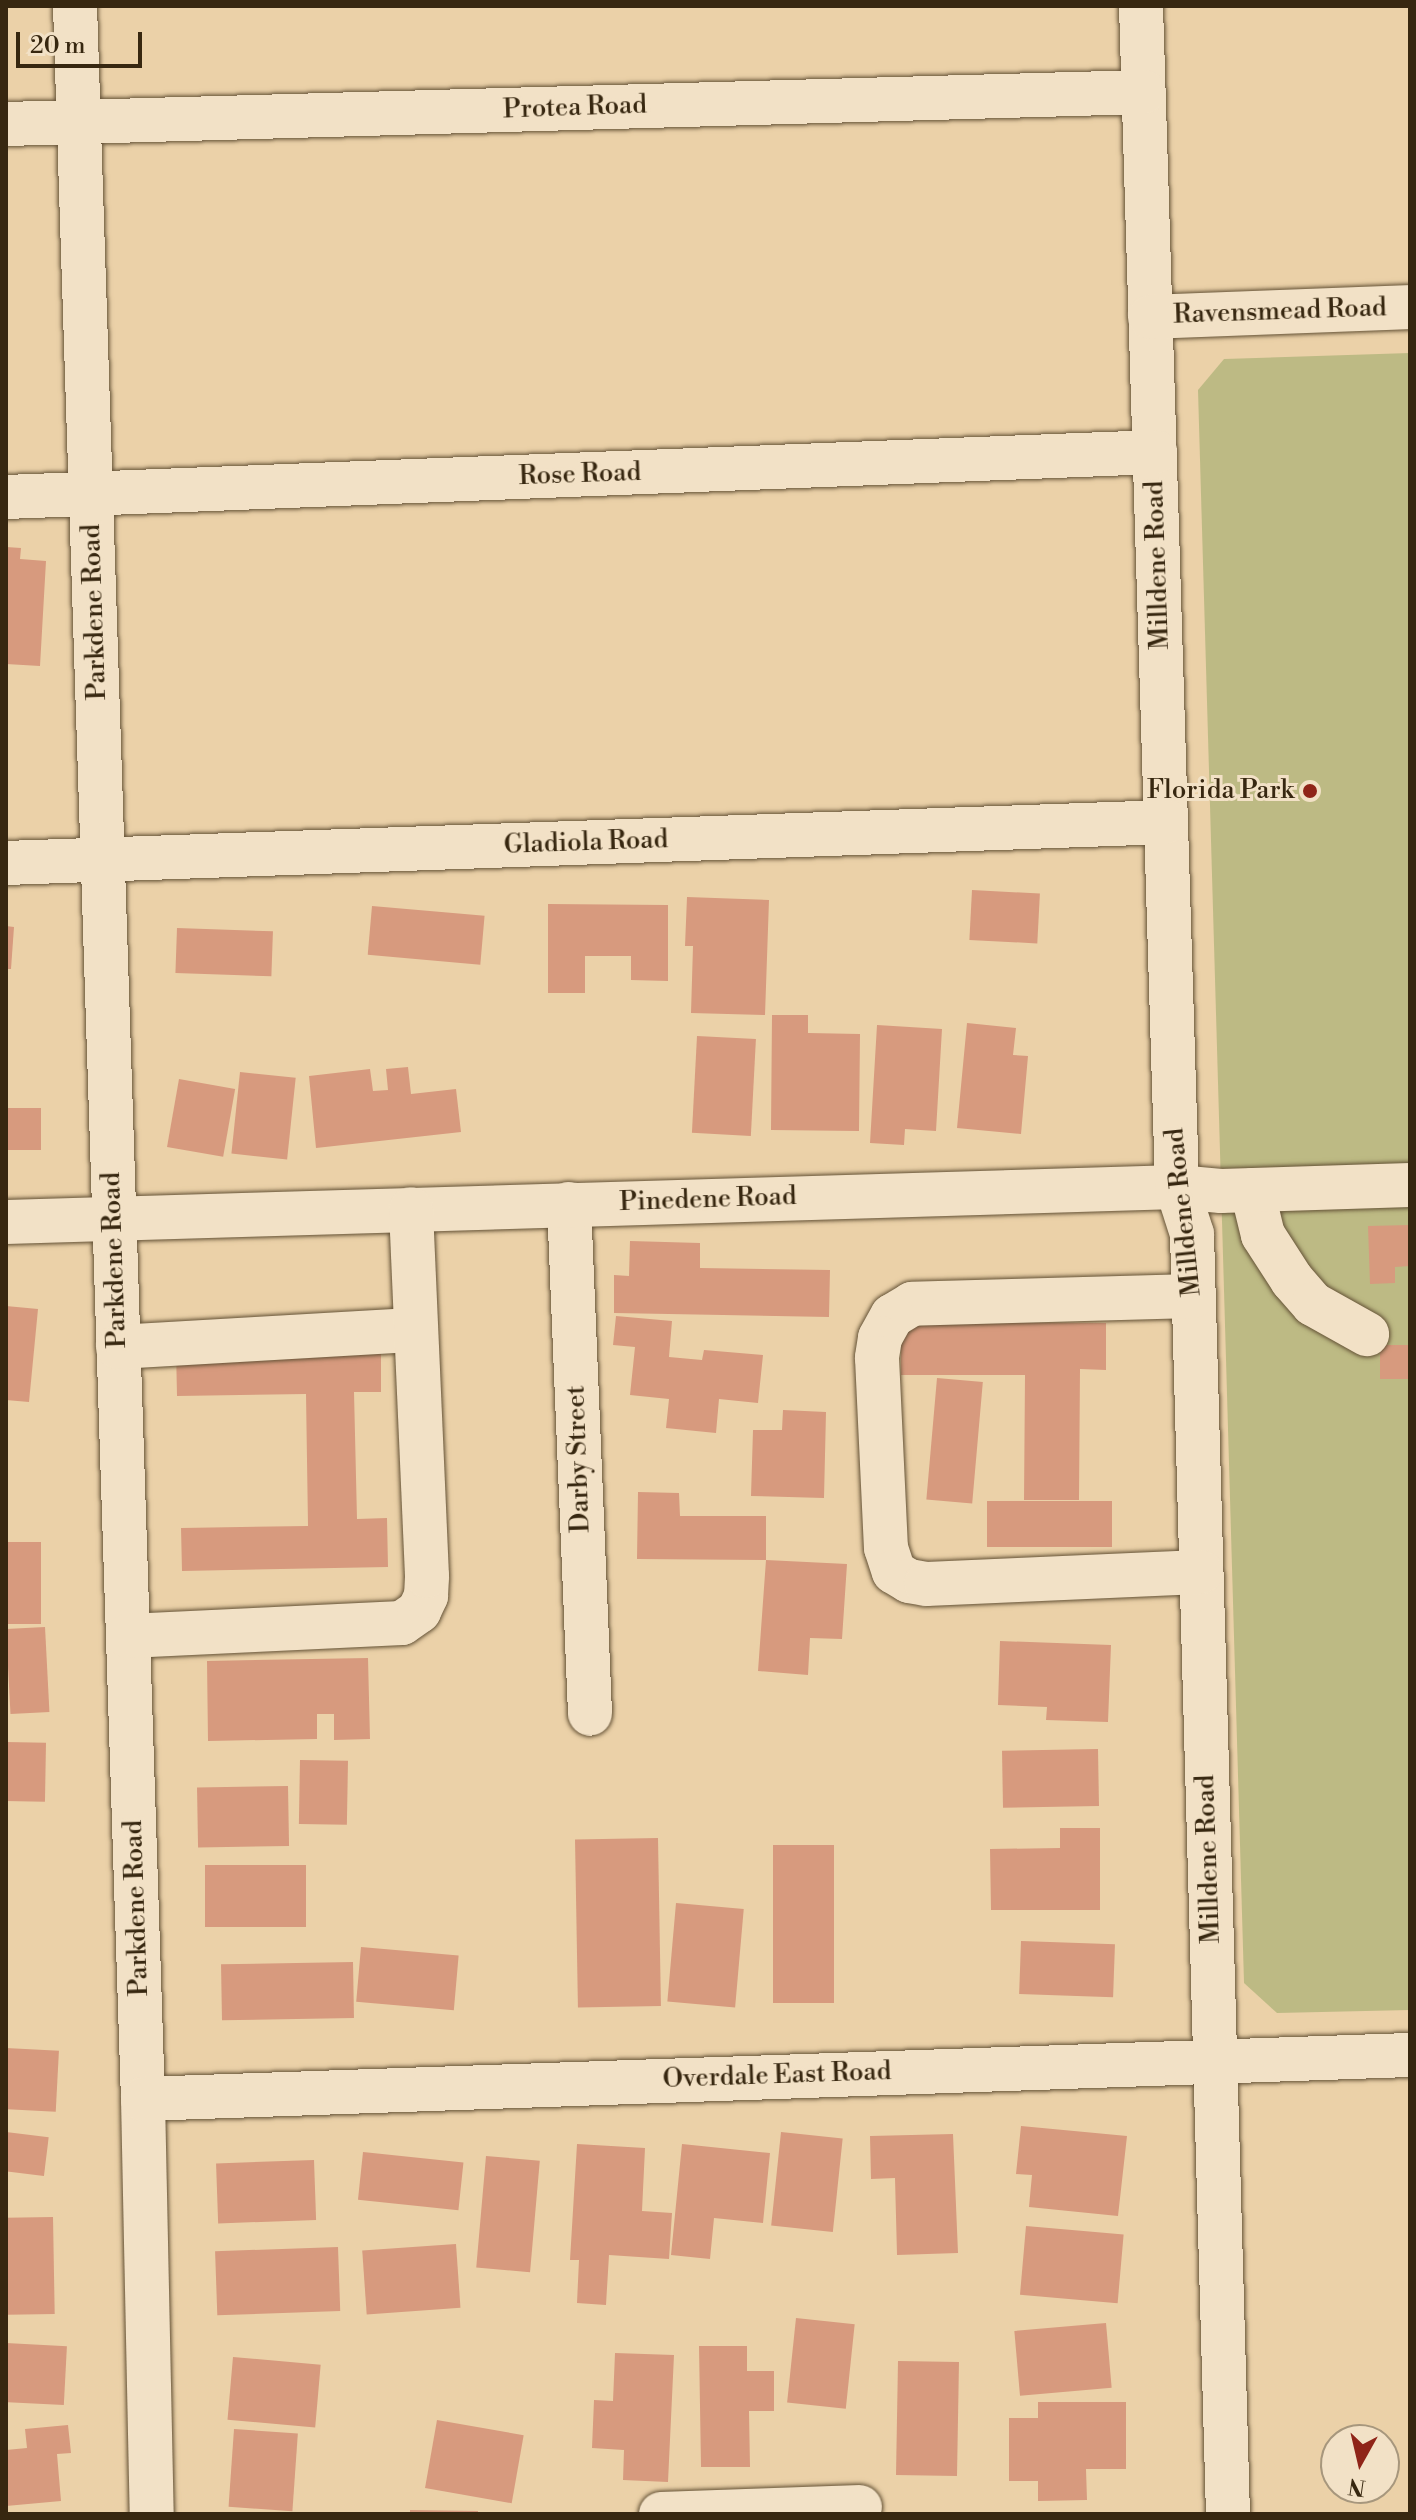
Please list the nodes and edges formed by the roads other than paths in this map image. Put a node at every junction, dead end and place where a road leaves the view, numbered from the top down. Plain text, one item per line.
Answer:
1 (75, 6) edge
2 (1141, 6) edge
3 (1144, 92) junction
4 (78, 122) junction
5 (6, 124) edge
6 (1410, 307) edge
7 (1150, 317) junction
8 (1155, 452) junction
9 (91, 494) junction
10 (6, 497) edge
11 (1166, 822) junction
12 (103, 861) junction
13 (6, 863) edge
14 (1410, 1185) edge
15 (1177, 1187) junction
16 (1252, 1190) junction
17 (569, 1204) junction
18 (411, 1209) junction
19 (114, 1218) junction
20 (6, 1222) edge
21 (1193, 1296) junction
22 (416, 1330) junction
23 (1367, 1334) dead end
24 (118, 1347) junction
25 (1201, 1572) junction
26 (128, 1636) junction
27 (590, 1714) dead end
28 (1410, 2055) edge
29 (1215, 2061) junction
30 (143, 2099) junction
31 (860, 2507) dead end
32 (152, 2514) edge
33 (661, 2514) edge
34 (1228, 2514) edge

1 - 4 street, Parkdene Road
2 - 3 street, Milldene Road
3 - 4 street, Protea Road
3 - 7 street, Milldene Road
4 - 5 street, Protea Road
4 - 9 street, Parkdene Road
6 - 7 street, Ravensmead Road
7 - 8 street, Milldene Road
8 - 9 street, Rose Road
8 - 11 street, Milldene Road
9 - 10 street, Rose Road
9 - 12 street, Parkdene Road
11 - 12 street, Gladiola Road
11 - 15 street, Milldene Road
12 - 13 street, Gladiola Road
12 - 19 street, Parkdene Road
14 - 16 street, Pinedene Road
15 - 16 street, Pinedene Road
15 - 17 street, Pinedene Road
15 - 21 street, Milldene Road
16 - 23 street
17 - 18 street, Pinedene Road
17 - 27 street, Darby Street
18 - 19 street, Pinedene Road
18 - 22 street
19 - 20 street, Pinedene Road
19 - 24 street, Parkdene Road
21 - 25 street, Milldene Road
21 - 25 street
22 - 24 street
22 - 26 street
24 - 26 street, Parkdene Road
25 - 29 street, Milldene Road
26 - 30 street, Parkdene Road
28 - 29 street, Overdale East Road
29 - 30 street, Overdale East Road
29 - 34 street, Milldene Road
30 - 32 street, Parkdene Road
31 - 33 street

